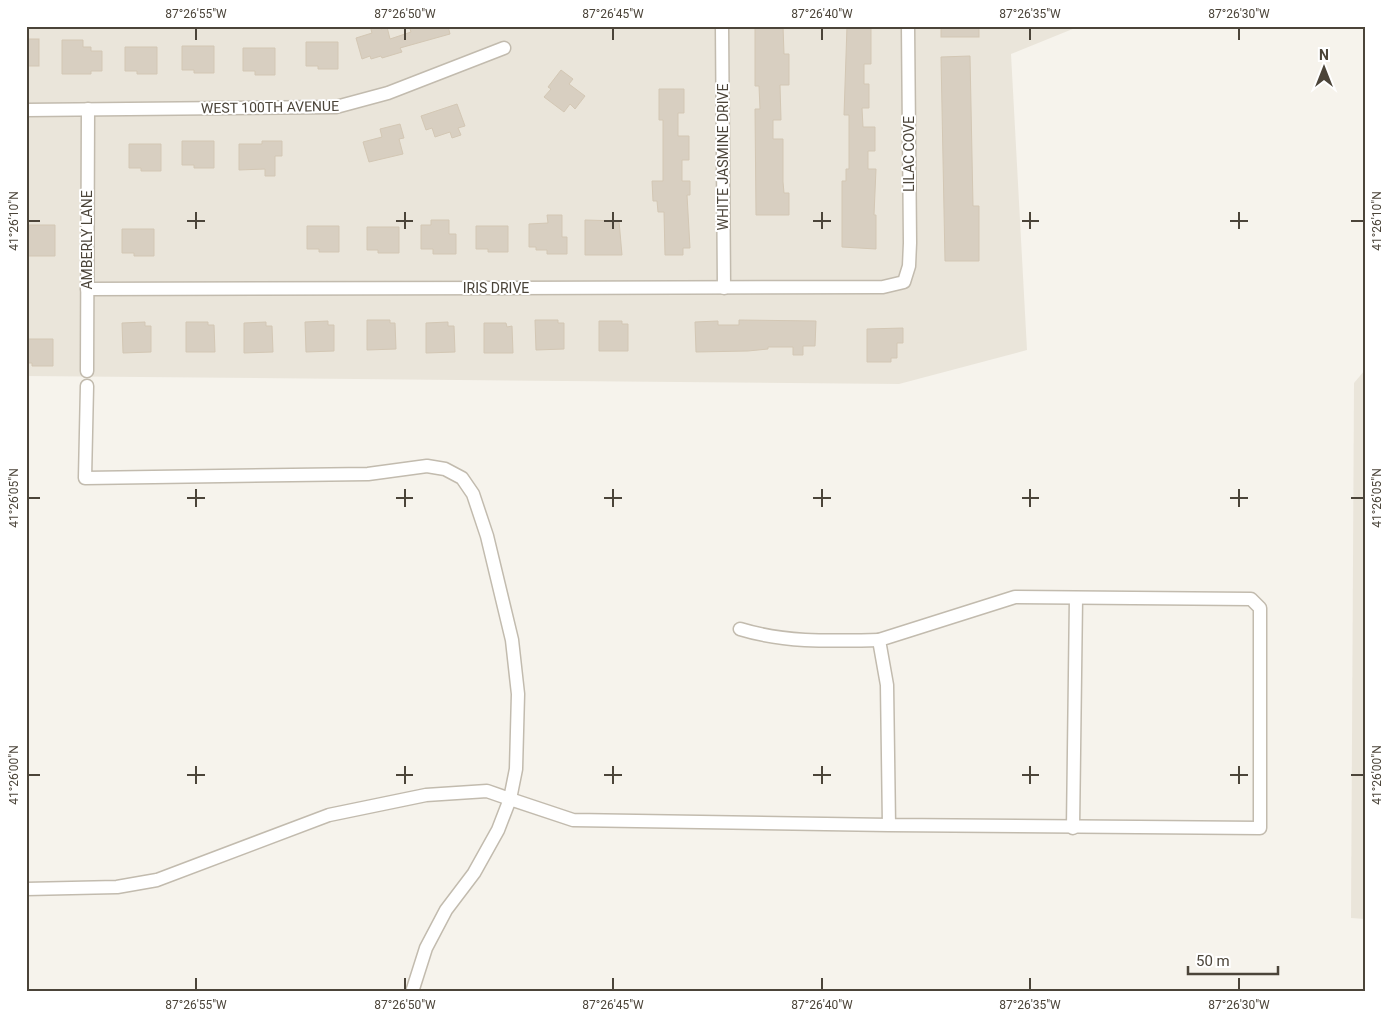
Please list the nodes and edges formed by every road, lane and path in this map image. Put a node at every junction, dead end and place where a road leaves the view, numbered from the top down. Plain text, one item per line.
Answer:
1 (722, 26) edge
2 (908, 26) edge
3 (504, 48) dead end
4 (88, 109) junction
5 (26, 110) edge
6 (904, 282) joint
7 (724, 288) junction
8 (87, 289) junction
9 (87, 372) dead end
10 (87, 386) dead end
11 (1076, 598) junction
12 (740, 629) dead end
13 (879, 640) junction
14 (510, 799) junction
15 (889, 825) junction
16 (1073, 828) junction
17 (26, 889) edge
18 (412, 992) edge

1 - 7 street, WHITE JASMINE DRIVE
2 - 6 street, LILAC COVE
3 - 4 street, WEST 100TH AVENUE
4 - 5 street, WEST 100TH AVENUE
4 - 8 street, AMBERLY LANE
6 - 7 street, IRIS DRIVE
7 - 8 street, IRIS DRIVE
8 - 9 street, AMBERLY LANE
10 - 14 street
11 - 13 street
11 - 16 street
11 - 16 street
12 - 13 street
13 - 15 street
14 - 15 street
14 - 17 street
14 - 18 street
15 - 16 street

